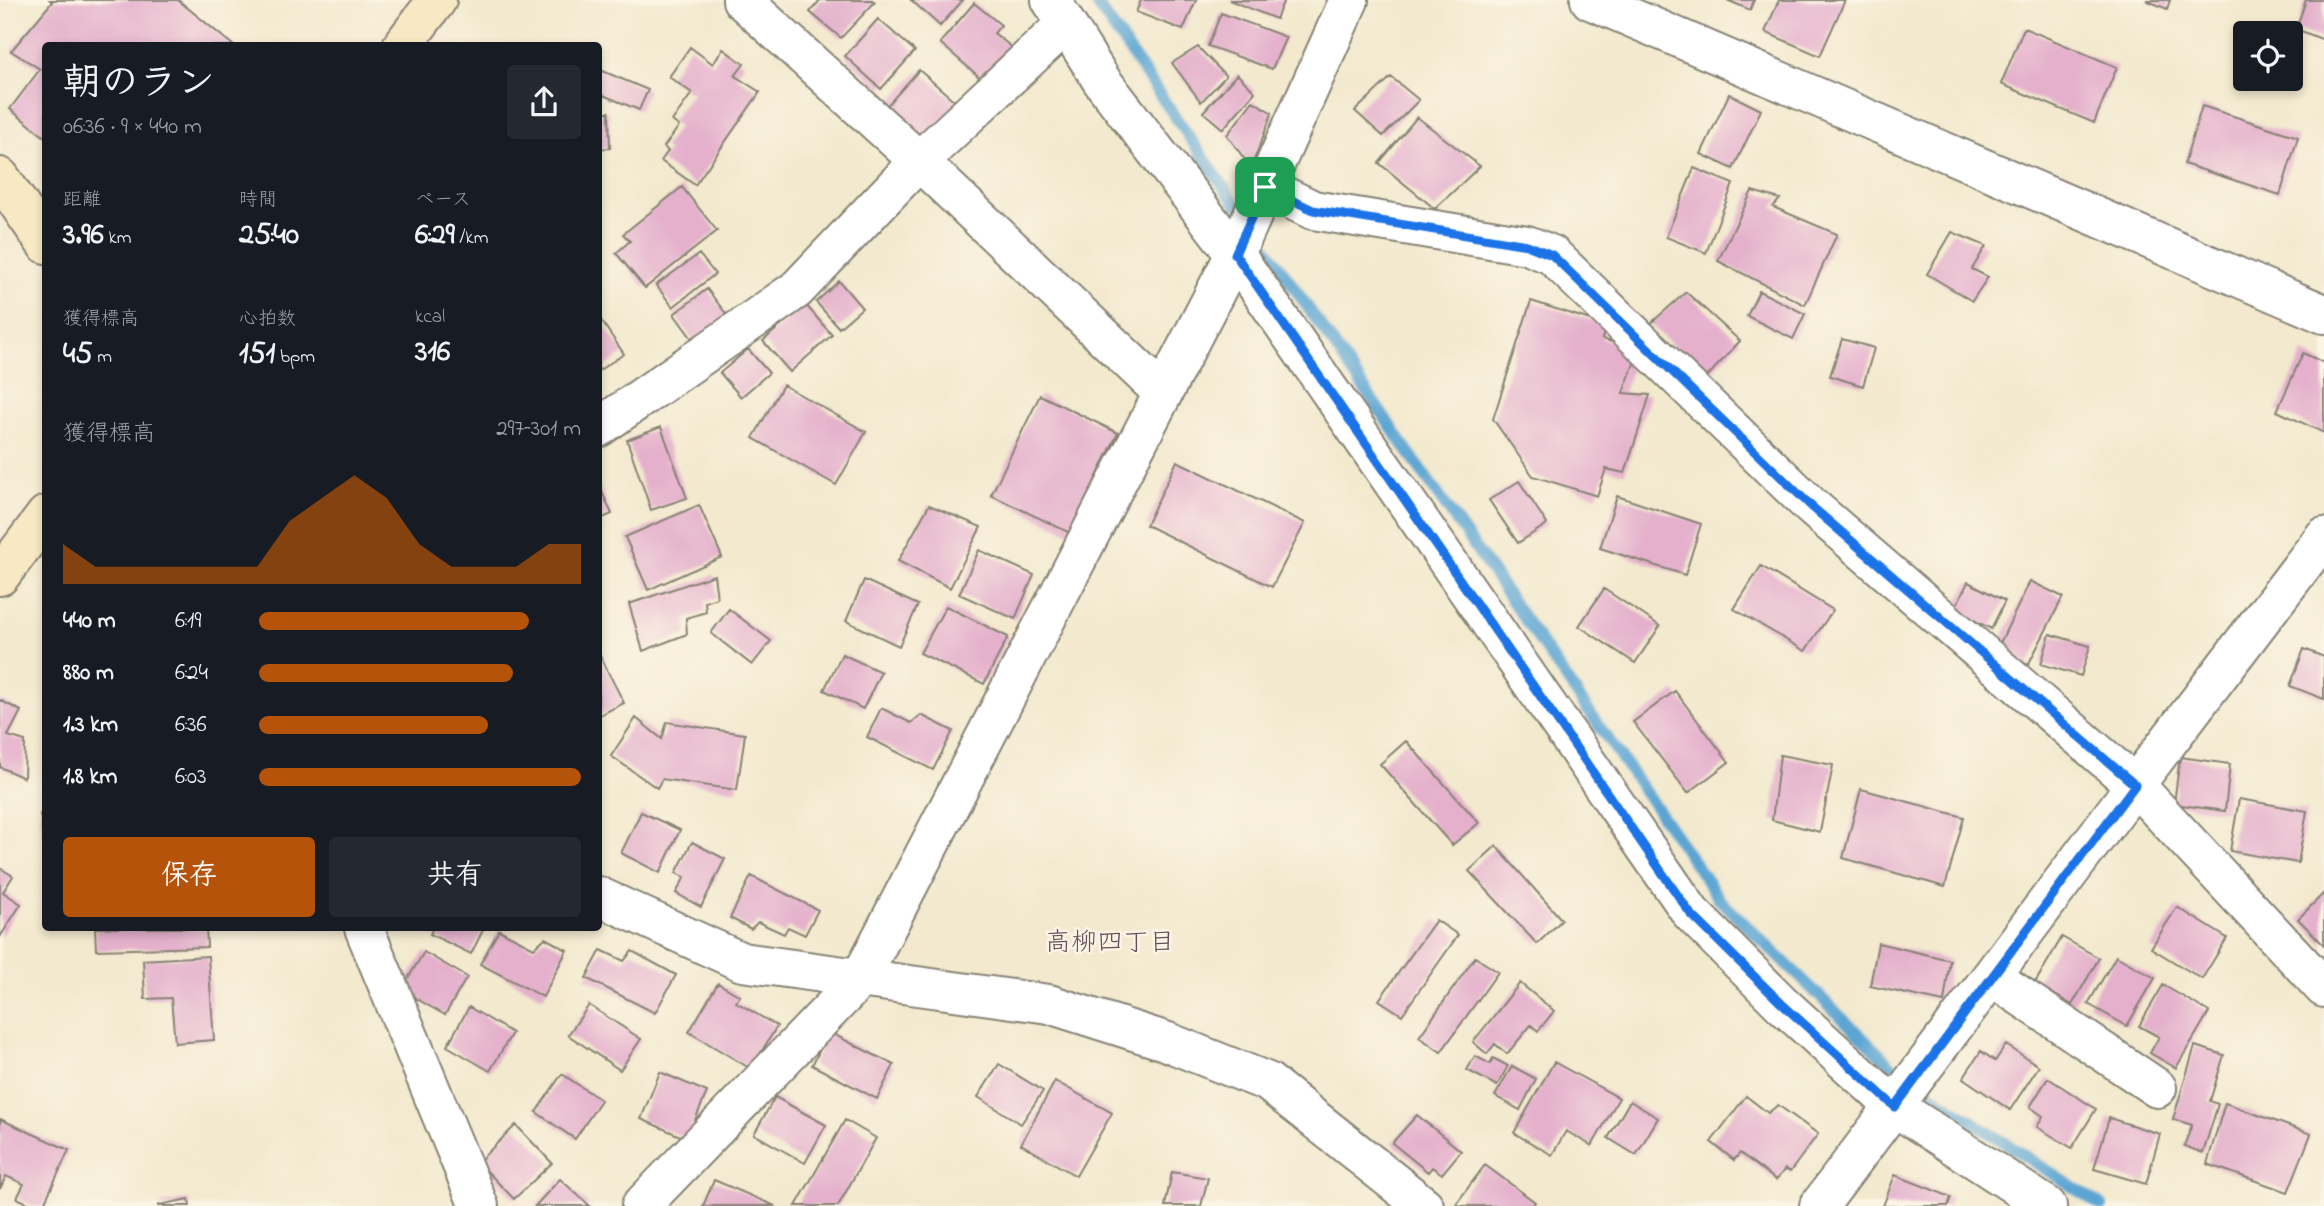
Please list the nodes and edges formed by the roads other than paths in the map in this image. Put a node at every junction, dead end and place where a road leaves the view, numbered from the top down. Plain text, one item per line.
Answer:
1 (437, 0) edge
2 (742, 0) edge
3 (1349, 0) edge
4 (1590, 0) edge
5 (1059, 12) edge
6 (405, 42) edge
7 (919, 161) junction
8 (0, 177) edge
9 (1265, 187) junction
10 (42, 238) edge
11 (1235, 254) junction
12 (2324, 314) edge
13 (1163, 393) junction
14 (602, 425) edge
15 (42, 521) edge
16 (2324, 537) edge
17 (0, 576) edge
18 (2135, 785) junction
19 (602, 898) edge
20 (366, 931) edge
21 (1992, 977) junction
22 (860, 979) junction
23 (2324, 988) edge
24 (2157, 1088) dead end
25 (1895, 1107) junction
26 (479, 1206) edge
27 (641, 1206) edge
28 (1424, 1206) edge
29 (1819, 1206) edge
30 (2047, 1206) edge

1 - 6 street
2 - 7 street
3 - 9 street
4 - 12 street
5 - 7 street
5 - 11 street
7 - 13 street
7 - 14 street
8 - 10 street
9 - 11 street
9 - 18 street
11 - 13 street
11 - 25 street
13 - 22 street
15 - 17 street
16 - 18 street
18 - 21 street
18 - 23 street
19 - 22 street
20 - 26 street
21 - 24 street
21 - 25 street
22 - 27 street
22 - 28 street
25 - 29 street
25 - 30 street

